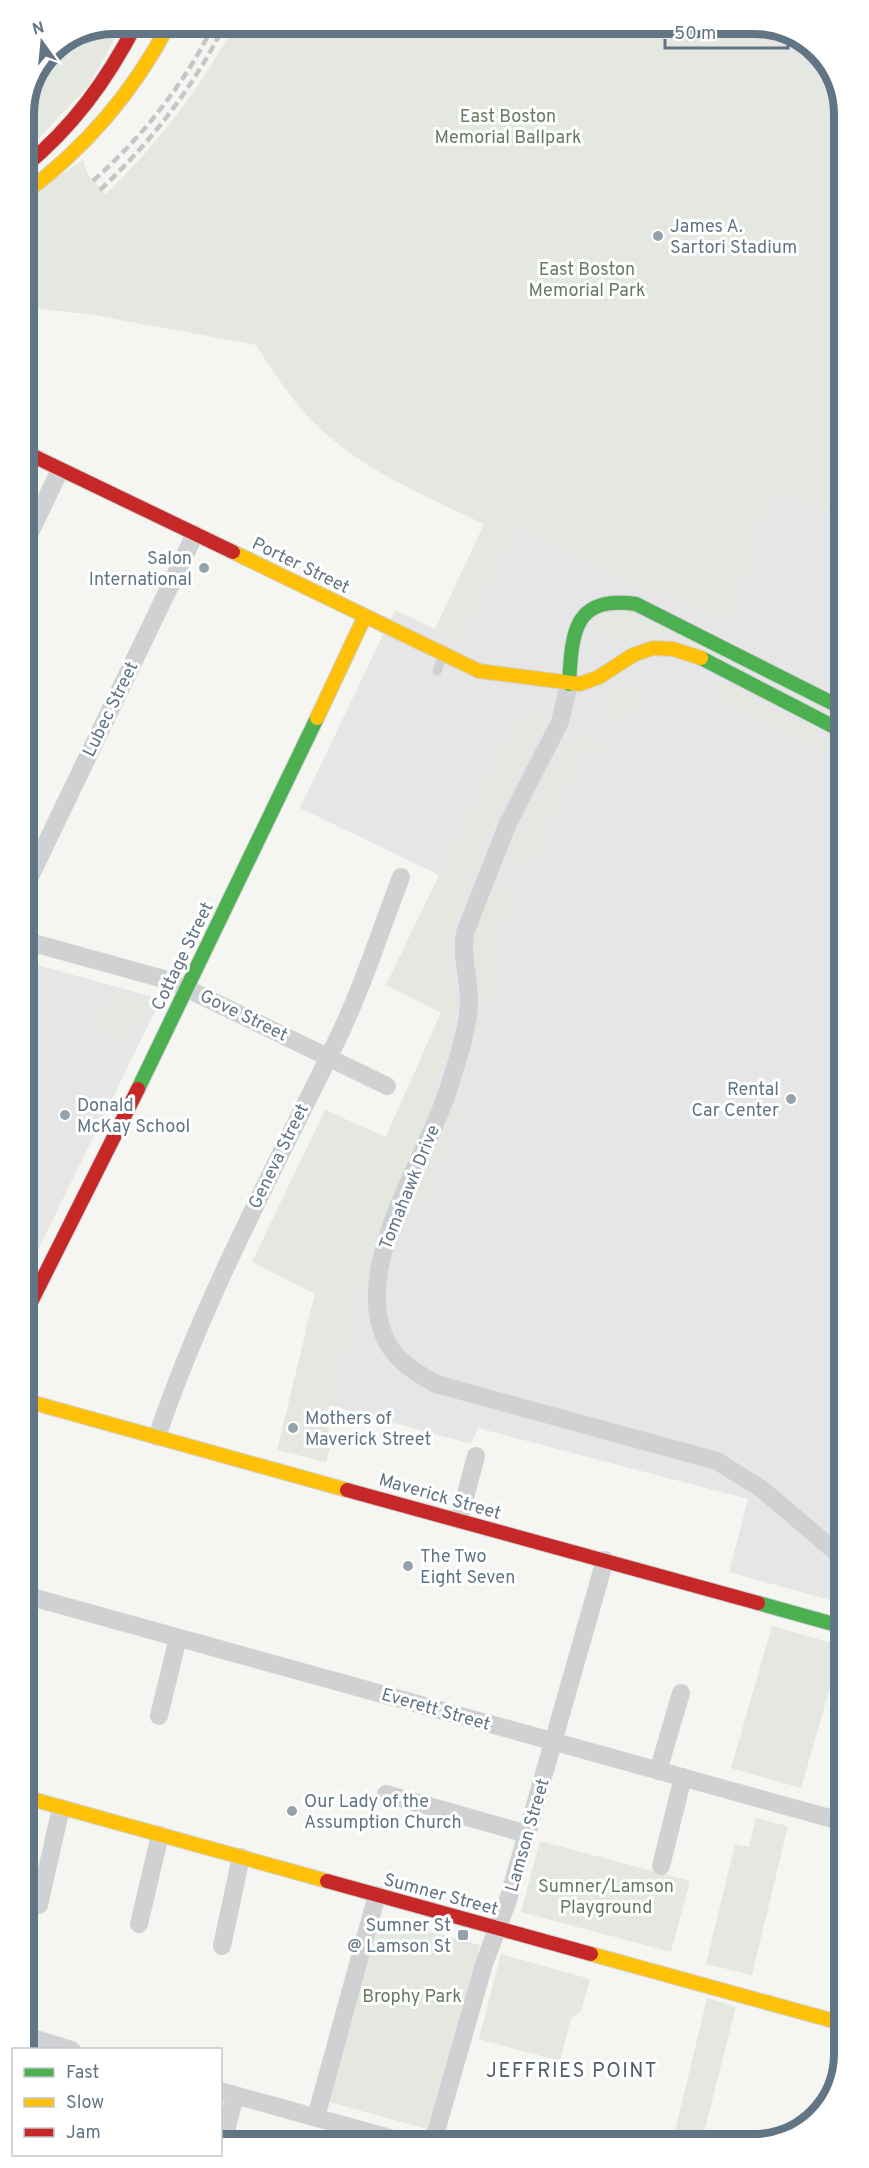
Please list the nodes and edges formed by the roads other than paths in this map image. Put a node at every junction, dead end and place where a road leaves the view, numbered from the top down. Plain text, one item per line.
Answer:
1 (130, 34) edge
2 (163, 34) edge
3 (35, 158) edge
4 (35, 185) edge
5 (35, 457) edge
6 (60, 470) junction
7 (35, 522) edge
8 (195, 534) junction
9 (365, 616) junction
10 (574, 634) junction
11 (444, 654) junction
12 (618, 663) junction
13 (436, 671) dead end
14 (569, 684) junction
15 (834, 704) edge
16 (834, 727) edge
17 (35, 866) edge
18 (401, 877) dead end
19 (35, 943) edge
20 (187, 988) junction
21 (329, 1056) junction
22 (387, 1086) dead end
23 (35, 1294) edge
24 (35, 1403) edge
25 (157, 1437) junction
26 (476, 1456) dead end
27 (459, 1520) junction
28 (834, 1550) edge
29 (605, 1560) junction
30 (35, 1598) edge
31 (834, 1624) edge
32 (178, 1638) junction
33 (681, 1693) dead end
34 (159, 1716) dead end
35 (554, 1742) junction
36 (658, 1770) junction
37 (683, 1778) junction
38 (386, 1794) dead end
39 (35, 1800) edge
40 (61, 1808) junction
41 (834, 1819) edge
42 (527, 1834) junction
43 (160, 1835) junction
44 (241, 1857) junction
45 (661, 1866) dead end
46 (377, 1895) junction
47 (39, 1905) dead end
48 (139, 1924) dead end
49 (497, 1928) junction
50 (222, 1946) dead end
51 (834, 2021) edge
52 (35, 2039) edge
53 (68, 2048) edge
54 (228, 2093) edge
55 (316, 2117) junction
56 (224, 2133) edge
57 (374, 2133) edge
58 (435, 2134) edge

1 - 3 main road
2 - 4 main road
5 - 6 main road, Porter Street
6 - 7 street
6 - 8 main road, Porter Street
8 - 9 main road, Porter Street
8 - 17 street, Lubec Street
9 - 11 main road, Porter Street
9 - 20 main road, Cottage Street
10 - 12 main road
10 - 14 main road
10 - 15 main road
11 - 13 lane
11 - 14 main road, Porter Street
12 - 14 main road, Porter Street
12 - 16 main road, Porter Street
14 - 28 street, Tomahawk Drive
18 - 21 street, Geneva Street
19 - 20 street, Gove Street
20 - 21 street, Gove Street
20 - 23 main road, Cottage Street
21 - 22 street, Gove Street
21 - 25 street, Geneva Street
24 - 25 main road, Maverick Street
25 - 27 main road, Maverick Street
26 - 27 street
27 - 29 main road, Maverick Street
29 - 31 main road, Maverick Street
29 - 35 street, Lamson Street
30 - 32 street, Everett Street
32 - 34 street
32 - 35 street, Everett Street
33 - 36 street
35 - 36 street, Everett Street
35 - 42 street, Lamson Street
36 - 37 street, Everett Street
37 - 41 street, Everett Street
37 - 45 street
38 - 42 street
39 - 40 main road, Sumner Street
40 - 43 main road, Sumner Street
40 - 47 street
42 - 49 street, Lamson Street
43 - 44 main road, Sumner Street
43 - 48 street
44 - 46 main road, Sumner Street
44 - 50 street
46 - 49 main road, Sumner Street
46 - 55 street
49 - 51 main road, Sumner Street
49 - 58 street, Lamson Street
52 - 53 street
54 - 55 street
54 - 56 street
55 - 57 street

